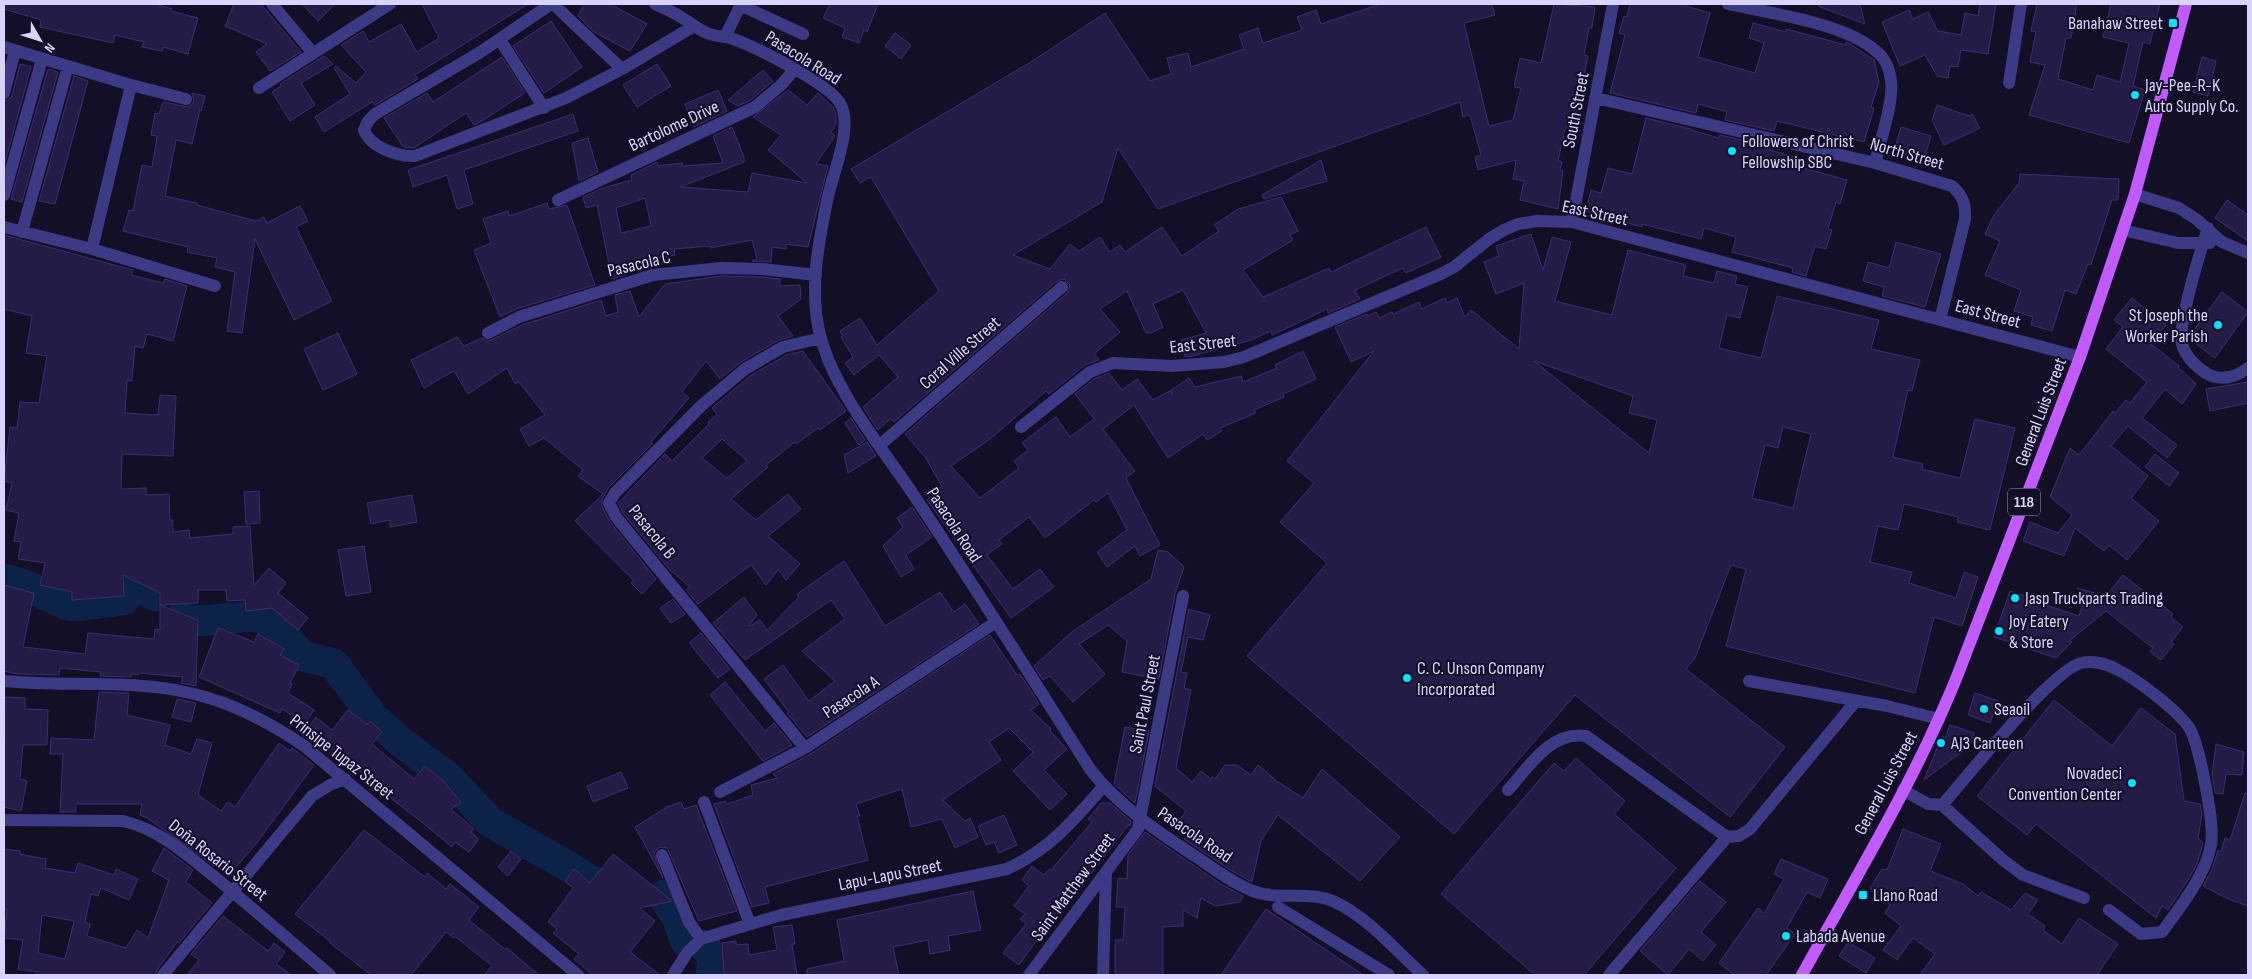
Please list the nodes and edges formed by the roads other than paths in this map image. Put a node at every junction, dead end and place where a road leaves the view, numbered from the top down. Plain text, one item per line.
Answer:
1 (272, 4) edge
2 (388, 4) edge
3 (552, 4) edge
4 (655, 4) edge
5 (740, 4) edge
6 (1613, 4) edge
7 (1728, 4) edge
8 (2021, 4) edge
9 (2186, 4) edge
10 (694, 26) junction
11 (803, 34) dead end
12 (725, 37) junction
13 (500, 40) junction
14 (10, 49) edge
15 (313, 53) junction
16 (42, 58) junction
17 (68, 66) junction
18 (622, 70) junction
19 (794, 70) junction
20 (2009, 83) dead end
21 (131, 85) junction
22 (259, 88) dead end
23 (4, 93) edge
24 (1596, 98) junction
25 (186, 99) dead end
26 (544, 108) junction
27 (1875, 163) junction
28 (2135, 194) junction
29 (4, 195) edge
30 (558, 200) dead end
31 (1572, 222) junction
32 (4, 227) edge
33 (2208, 228) junction
34 (2123, 230) junction
35 (22, 232) junction
36 (2222, 242) junction
37 (2202, 244) junction
38 (92, 249) junction
39 (2248, 254) edge
40 (811, 274) junction
41 (215, 286) dead end
42 (1062, 287) dead end
43 (1940, 320) junction
44 (488, 333) dead end
45 (821, 338) junction
46 (2080, 357) junction
47 (2248, 368) edge
48 (1021, 427) dead end
49 (880, 445) junction
50 (1183, 596) dead end
51 (996, 622) junction
52 (4, 681) edge
53 (1749, 681) dead end
54 (1856, 701) junction
55 (1939, 719) junction
56 (805, 748) junction
57 (345, 779) junction
58 (1103, 787) junction
59 (1508, 790) dead end
60 (1903, 790) junction
61 (720, 792) dead end
62 (704, 802) dead end
63 (1942, 805) junction
64 (1140, 818) junction
65 (4, 820) edge
66 (1728, 837) junction
67 (662, 855) dead end
68 (1106, 872) junction
69 (232, 891) junction
70 (2084, 898) dead end
71 (1278, 906) dead end
72 (2109, 910) dead end
73 (750, 924) junction
74 (701, 939) junction
75 (163, 975) edge
76 (330, 975) edge
77 (578, 975) edge
78 (673, 975) edge
79 (1030, 975) edge
80 (1103, 975) edge
81 (1390, 975) edge
82 (1422, 975) edge
83 (1609, 975) edge
84 (1802, 975) edge

1 - 15 street
2 - 15 street
3 - 13 street
3 - 18 street
4 - 10 street, Pasacola Road
5 - 11 street
5 - 12 street
6 - 24 street, South Street
7 - 27 street
8 - 20 street
9 - 28 main road, General Luis Street / 118
10 - 12 street, Pasacola Road
10 - 18 street
12 - 19 street, Pasacola Road
13 - 26 street
13 - 26 street
14 - 16 street
14 - 23 street
15 - 22 street
16 - 17 street
16 - 29 street
17 - 21 street
17 - 35 street
18 - 26 street
19 - 30 street, Bartolome Drive
19 - 40 street, Pasacola Road
21 - 25 street
21 - 38 street
24 - 27 street, North Street
24 - 31 street, South Street
27 - 43 street, North Street
28 - 33 street
28 - 34 main road, General Luis Street / 118
31 - 43 street, East Street
31 - 48 street, East Street
32 - 35 street
33 - 36 street
33 - 37 street
34 - 37 street
34 - 46 main road, General Luis Street / 118
35 - 38 street
36 - 37 street
36 - 39 street
37 - 47 street
38 - 41 street
40 - 44 street, Pasacola C
40 - 45 street, Pasacola Road
42 - 49 street, Coral Ville Street
43 - 46 street, East Street
45 - 49 street, Pasacola Road
45 - 56 street, Pasacola B
46 - 55 main road, General Luis Street / 118
49 - 51 street, Pasacola Road
50 - 64 street, Saint Paul Street
51 - 56 street, Pasacola A
51 - 58 street, Pasacola Road
52 - 57 street, Prinsipe Tupaz Street
53 - 54 street
54 - 55 street
54 - 66 street
55 - 60 main road, General Luis Street / 118
56 - 61 street, Pasacola A
57 - 69 street
57 - 77 street, Prinsipe Tupaz Street
58 - 64 street, Pasacola Road
58 - 73 street, Lapu-Lapu Street
59 - 66 street
60 - 63 street
60 - 84 main road, General Luis Street / 118
62 - 73 street
63 - 70 street
63 - 72 street
64 - 68 street, Saint Matthew Street
64 - 82 street, Pasacola Road
65 - 69 street, Doña Rosario Street
66 - 83 street
67 - 74 street
68 - 79 street, Saint Matthew Street
68 - 80 street
69 - 75 street
69 - 76 street, Doña Rosario Street
71 - 81 street
73 - 74 street, Lapu-Lapu Street
74 - 78 street, Lapu-Lapu Street

